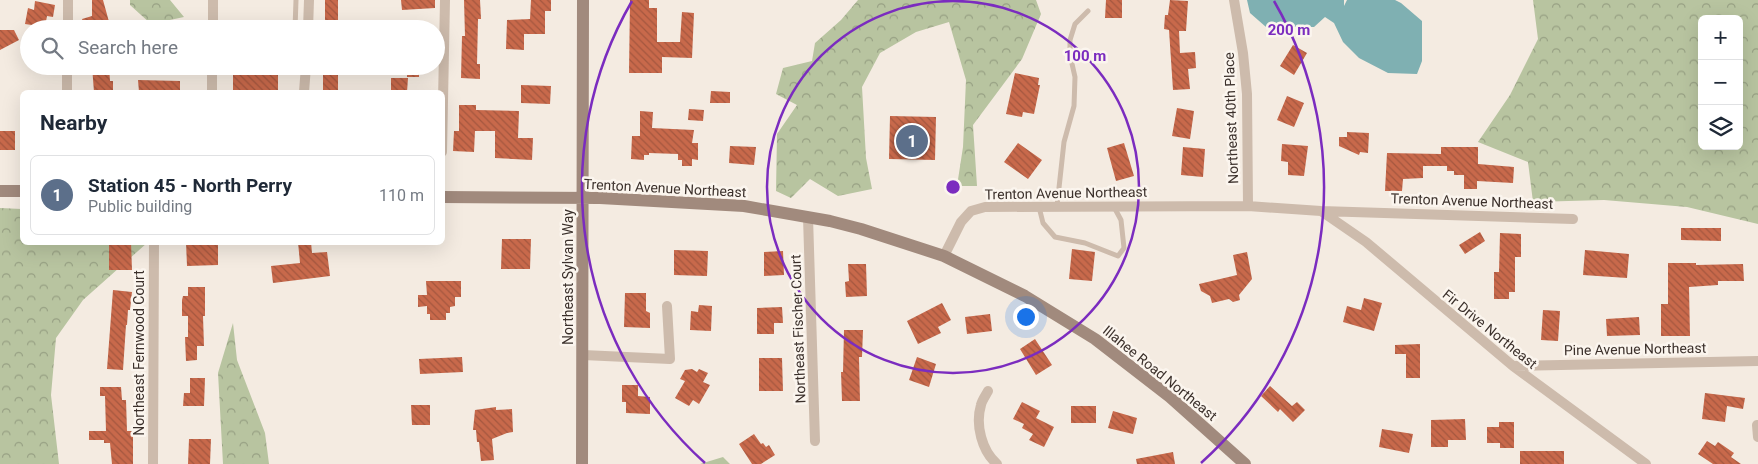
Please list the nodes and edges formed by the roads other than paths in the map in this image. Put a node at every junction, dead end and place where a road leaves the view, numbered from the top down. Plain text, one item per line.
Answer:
1 (68, 0) edge
2 (213, 0) edge
3 (296, 0) edge
4 (309, 0) edge
5 (445, 0) edge
6 (583, 0) edge
7 (1234, 0) edge
8 (1088, 11) dead end
9 (68, 20) edge
10 (213, 20) edge
11 (295, 20) edge
12 (308, 20) edge
13 (445, 20) edge
14 (67, 75) edge
15 (212, 75) edge
16 (305, 75) edge
17 (444, 75) edge
18 (67, 90) edge
19 (212, 90) edge
20 (304, 90) edge
21 (443, 90) edge
22 (0, 191) edge
23 (20, 191) edge
24 (445, 197) edge
25 (583, 198) junction
26 (1248, 206) junction
27 (1039, 207) junction
28 (1057, 207) junction
29 (1114, 207) junction
30 (1320, 211) junction
31 (808, 217) junction
32 (1573, 219) dead end
33 (154, 245) edge
34 (944, 256) junction
35 (668, 306) dead end
36 (583, 356) junction
37 (1758, 361) edge
38 (1512, 366) junction
39 (988, 391) dead end
40 (1757, 425) edge
41 (1758, 437) edge
42 (815, 441) dead end
43 (153, 464) edge
44 (582, 464) edge
45 (997, 464) edge
46 (1245, 464) edge
47 (1646, 464) edge

1 - 9 street
2 - 10 street
3 - 11 lane
4 - 12 street
5 - 13 street
6 - 25 main road, Northeast Sylvan Way
7 - 26 street, Northeast 40th Place
8 - 28 lane
14 - 18 street
15 - 19 street
16 - 20 street
17 - 21 street
22 - 23 main road
24 - 25 main road, Trenton Avenue Northeast
25 - 31 main road, Trenton Avenue Northeast
25 - 36 main road, Northeast Sylvan Way
26 - 29 street, Trenton Avenue Northeast
26 - 30 street, Trenton Avenue Northeast
27 - 28 street, Trenton Avenue Northeast
27 - 29 lane
27 - 34 street, Trenton Avenue Northeast
28 - 29 street, Trenton Avenue Northeast
30 - 32 street, Trenton Avenue Northeast
30 - 38 street, Fir Drive Northeast
31 - 34 main road, Trenton Avenue Northeast
31 - 42 street, Northeast Fischer Court
33 - 43 street, Northeast Fernwood Court
34 - 46 main road, Illahee Road Northeast
35 - 36 street
36 - 44 main road, Northeast Sylvan Way
37 - 38 street, Pine Avenue Northeast
38 - 47 street, Fir Drive Northeast
39 - 45 street
40 - 41 street

